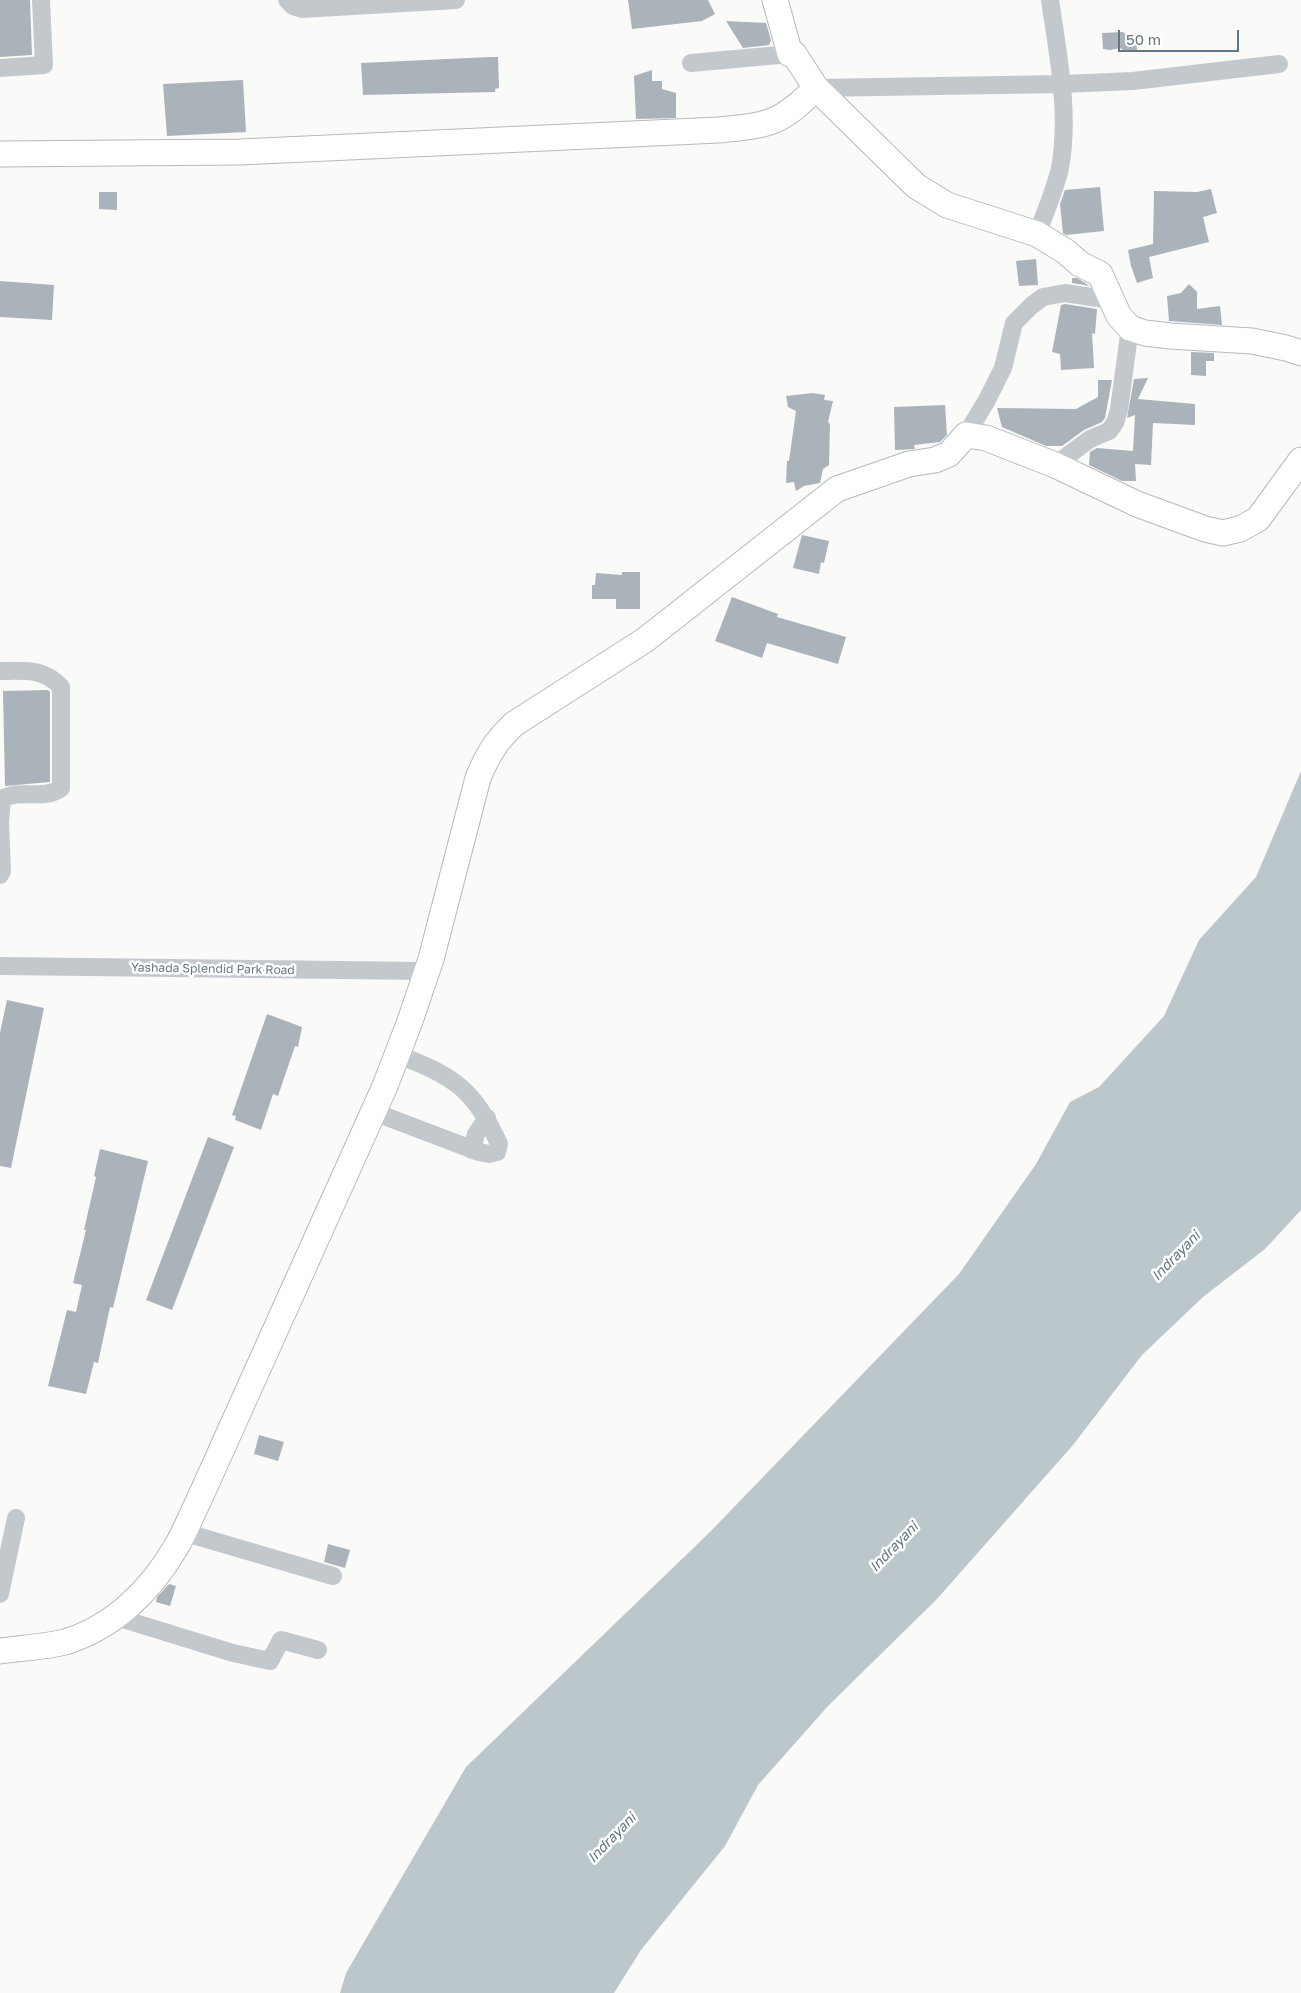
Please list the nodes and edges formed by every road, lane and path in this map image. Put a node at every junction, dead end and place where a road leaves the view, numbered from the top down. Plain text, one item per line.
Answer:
1 (41, 0) edge
2 (286, 0) edge
3 (456, 0) edge
4 (775, 0) edge
5 (1050, 0) edge
6 (790, 54) junction
7 (691, 63) dead end
8 (1279, 64) dead end
9 (0, 68) edge
10 (1063, 84) junction
11 (816, 88) junction
12 (0, 154) edge
13 (1037, 234) junction
14 (1111, 300) junction
15 (1130, 328) junction
16 (1301, 353) edge
17 (966, 434) junction
18 (1301, 460) edge
19 (1055, 464) junction
20 (0, 671) edge
21 (0, 875) edge
22 (0, 966) edge
23 (427, 972) junction
24 (398, 1055) junction
25 (374, 1112) junction
26 (487, 1118) junction
27 (472, 1150) junction
28 (16, 1518) dead end
29 (184, 1532) junction
30 (334, 1576) dead end
31 (0, 1594) edge
32 (116, 1617) junction
33 (318, 1650) dead end
34 (0, 1651) edge

1 - 9 street
2 - 3 street
4 - 6 street
5 - 10 street
6 - 7 street
6 - 11 street
8 - 10 street
10 - 11 street
10 - 13 street
11 - 12 street
11 - 13 street
13 - 14 street
14 - 15 street
14 - 17 street
15 - 16 street
15 - 19 street
17 - 19 street
17 - 23 street
18 - 19 street
20 - 21 street
22 - 23 street, Yashada Splendid Park Road
23 - 24 street
24 - 25 street
24 - 26 street
25 - 27 street
25 - 29 street
26 - 27 street
26 - 27 street
28 - 31 street
29 - 30 street
29 - 32 street
32 - 33 street
32 - 34 street

